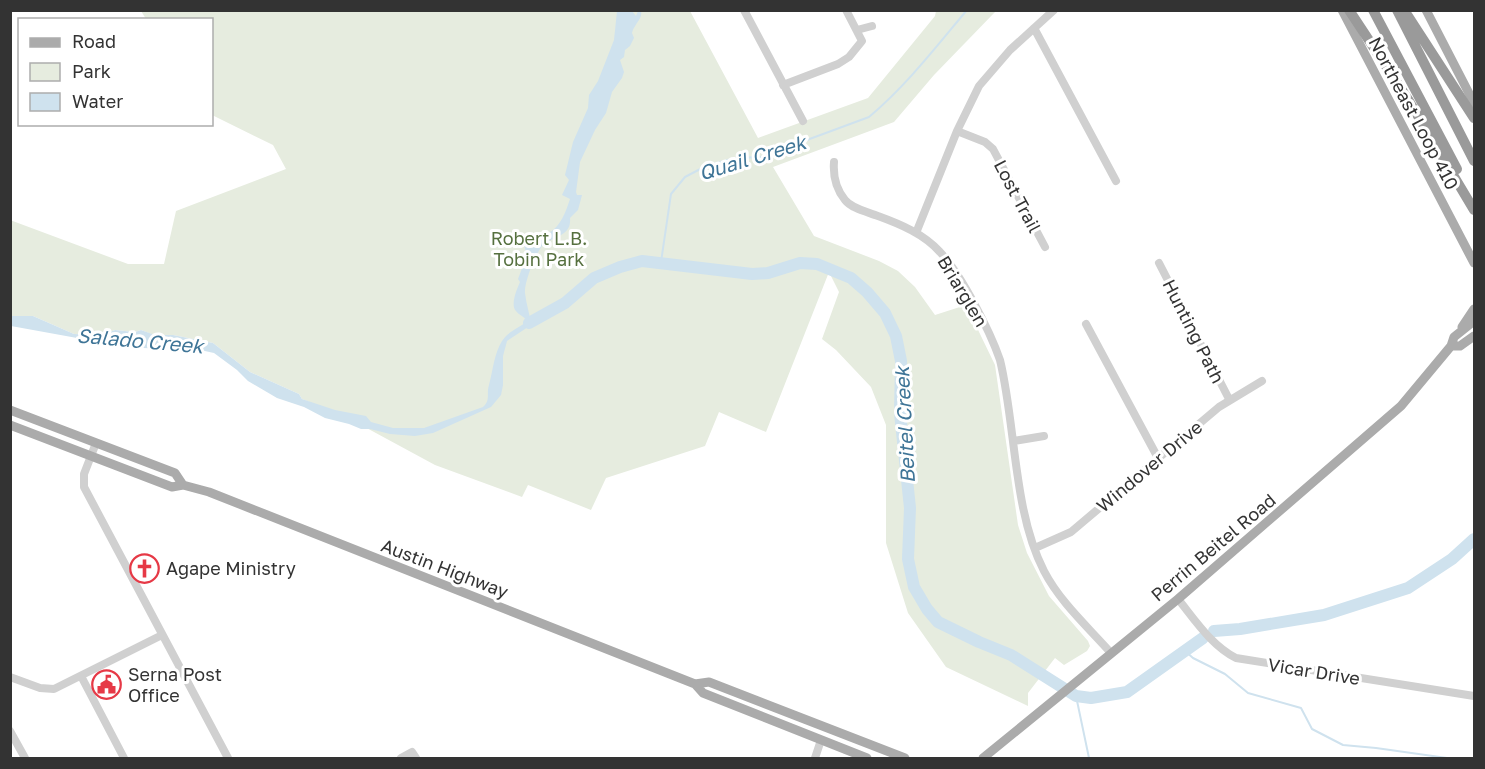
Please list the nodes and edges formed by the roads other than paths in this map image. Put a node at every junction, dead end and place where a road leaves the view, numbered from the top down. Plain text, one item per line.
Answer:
1 (744, 10) edge
2 (846, 10) edge
3 (1054, 10) edge
4 (1342, 10) edge
5 (1349, 10) edge
6 (1373, 10) edge
7 (1397, 10) edge
8 (1404, 10) edge
9 (1426, 10) edge
10 (872, 26) dead end
11 (1034, 28) junction
12 (857, 30) junction
13 (783, 85) junction
14 (1474, 104) edge
15 (1474, 118) edge
16 (803, 121) dead end
17 (957, 131) junction
18 (1474, 161) edge
19 (834, 162) dead end
20 (1116, 181) dead end
21 (1474, 202) edge
22 (1474, 210) edge
23 (916, 233) junction
24 (1045, 248) dead end
25 (1159, 263) dead end
26 (1474, 264) edge
27 (1474, 309) edge
28 (1474, 321) edge
29 (1086, 324) dead end
30 (1474, 336) edge
31 (1474, 341) edge
32 (1455, 343) junction
33 (1262, 381) dead end
34 (1229, 399) junction
35 (10, 410) edge
36 (10, 425) edge
37 (1044, 436) dead end
38 (1014, 441) junction
39 (96, 442) junction
40 (92, 455) junction
41 (1158, 458) junction
42 (183, 484) junction
43 (1035, 548) junction
44 (1178, 599) junction
45 (162, 635) junction
46 (1111, 653) junction
47 (81, 676) junction
48 (10, 677) edge
49 (695, 684) junction
50 (1474, 696) edge
51 (10, 730) edge
52 (821, 740) junction
53 (414, 755) edge
54 (25, 759) edge
55 (124, 759) edge
56 (228, 759) edge
57 (400, 759) edge
58 (815, 759) edge
59 (867, 759) edge
60 (905, 759) edge
61 (983, 759) edge

1 - 13 street
2 - 12 street
3 - 11 street
4 - 26 main road, Northeast Loop 410
5 - 22 highway
6 - 21 highway
7 - 18 highway
8 - 15 highway
9 - 14 main road
10 - 12 street
11 - 17 street
11 - 20 street
12 - 13 street
13 - 16 street
17 - 23 street
17 - 24 street, Lost Trail
19 - 23 street, Briarglen
23 - 38 street, Briarglen
25 - 34 street, Hunting Path
27 - 32 main road
28 - 32 main road, Perrin Beitel Road
29 - 41 street
30 - 32 main road, Perrin Beitel Road
31 - 32 main road
32 - 44 main road, Perrin Beitel Road
33 - 34 street, Windover Drive
34 - 41 street, Windover Drive
35 - 39 main road, Austin Highway
36 - 40 main road, Austin Highway
37 - 38 street
38 - 43 street, Briarglen
39 - 40 street
39 - 42 main road, Austin Highway
40 - 42 main road, Austin Highway
40 - 45 street
41 - 43 street, Windover Drive
42 - 49 main road, Austin Highway
43 - 46 street, Briarglen
44 - 46 main road, Perrin Beitel Road
44 - 50 street, Vicar Drive
45 - 47 street
45 - 56 street
46 - 61 main road, Perrin Beitel Road
47 - 48 street
47 - 55 street
49 - 52 main road, Austin Highway
49 - 60 main road, Austin Highway
51 - 54 street
52 - 58 street
52 - 59 main road, Austin Highway
53 - 57 street

